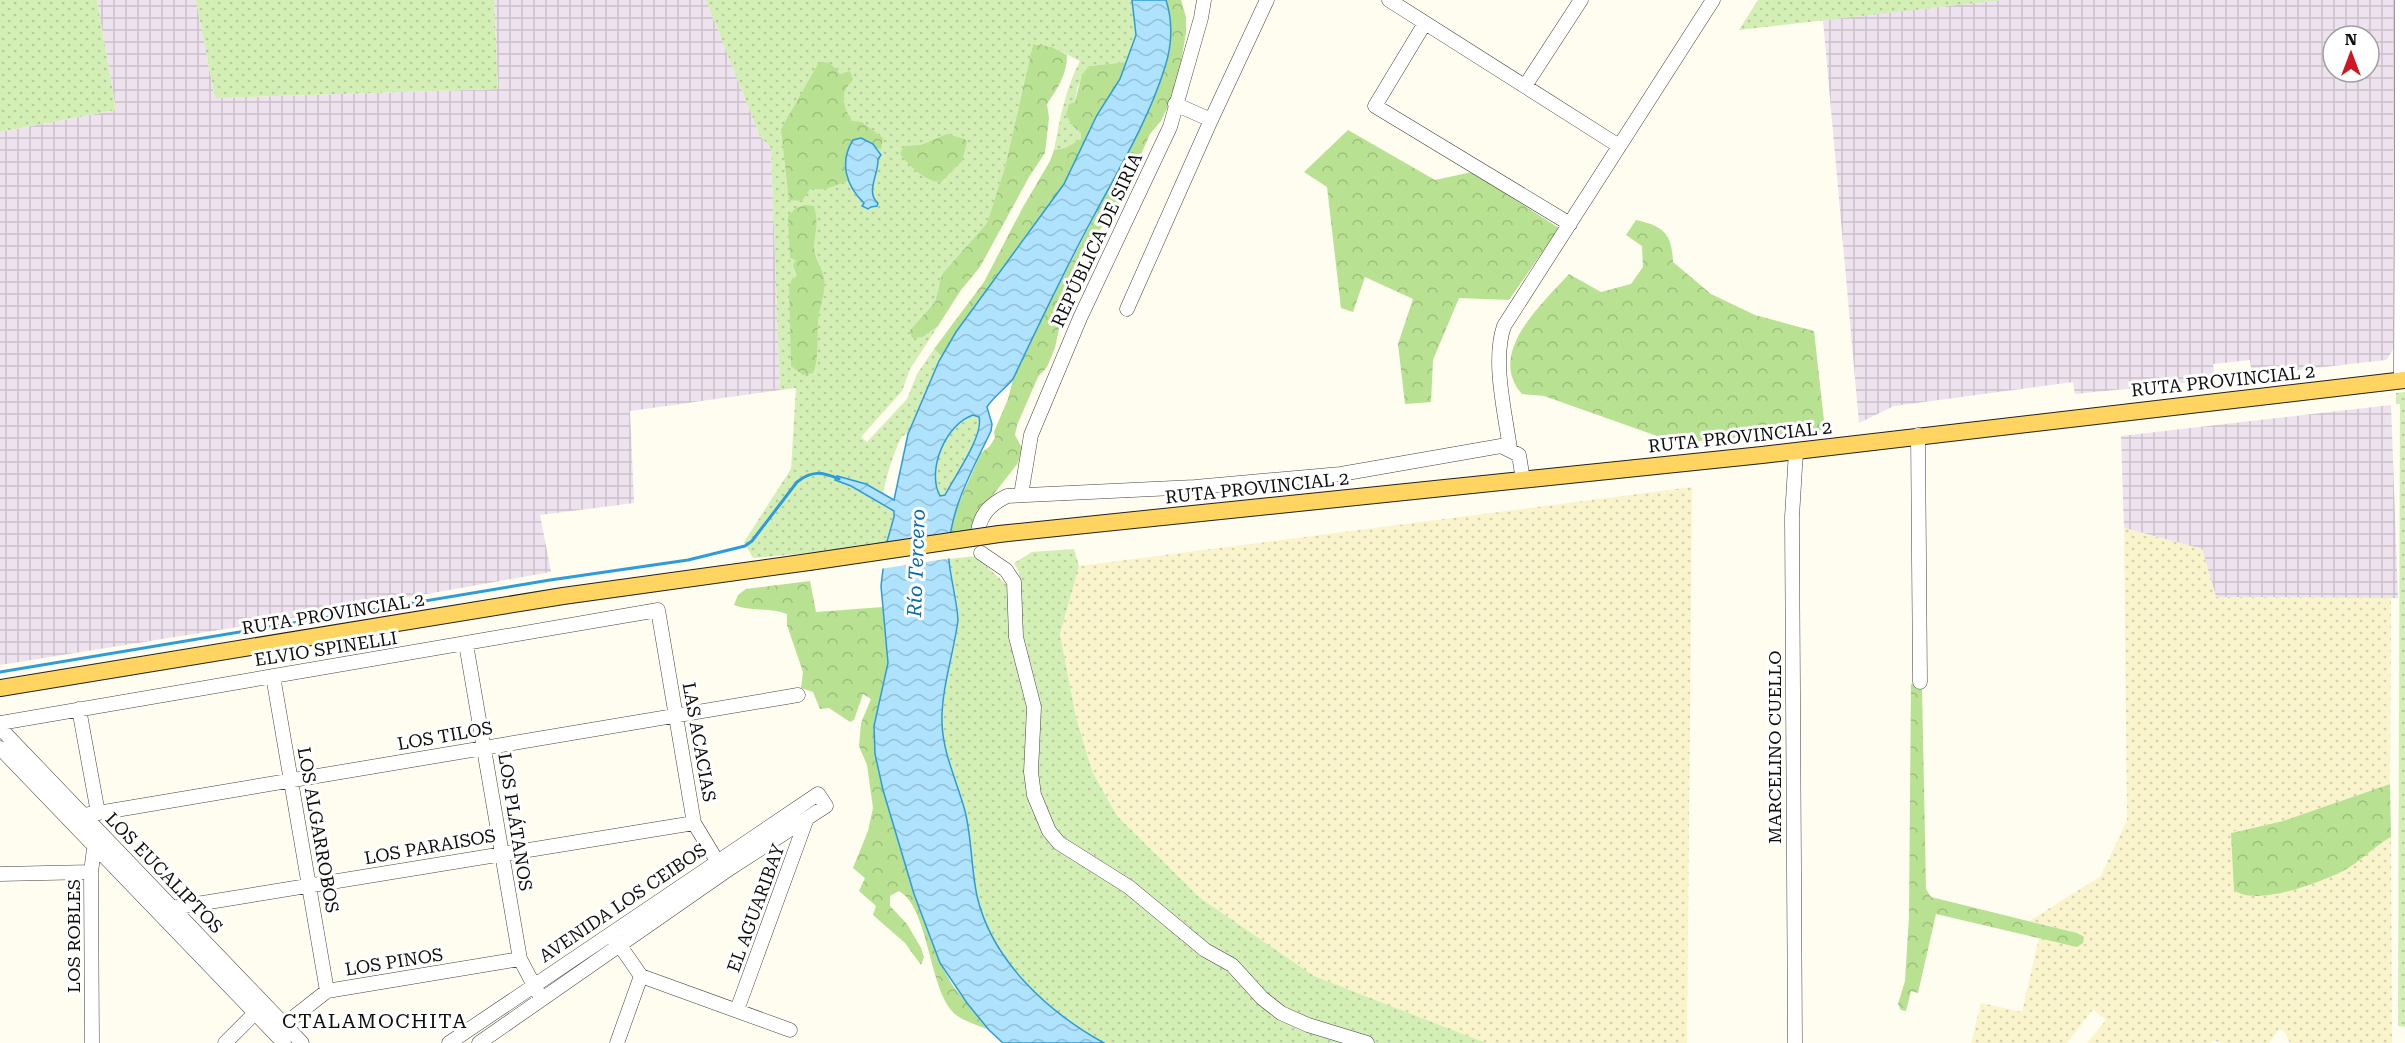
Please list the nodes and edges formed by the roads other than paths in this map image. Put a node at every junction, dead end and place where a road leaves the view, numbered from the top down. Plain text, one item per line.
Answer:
1 (1204, 0) edge
2 (1267, 0) edge
3 (1389, 0) edge
4 (1581, 0) edge
5 (1713, 0) edge
6 (2402, 0) edge
7 (1425, 23) junction
8 (1525, 86) junction
9 (1175, 104) junction
10 (1211, 120) junction
11 (1619, 146) junction
12 (1570, 224) junction
13 (1127, 309) dead end
14 (2403, 380) edge
15 (1918, 435) junction
16 (1510, 449) junction
17 (1796, 451) junction
18 (1523, 480) junction
19 (1021, 495) junction
20 (978, 531) dead end
21 (981, 553) dead end
22 (658, 610) joint
23 (466, 644) junction
24 (273, 676) junction
25 (1920, 682) dead end
26 (2, 688) edge
27 (798, 695) dead end
28 (80, 709) junction
29 (676, 715) junction
30 (0, 723) edge
31 (0, 728) edge
32 (485, 747) junction
33 (0, 748) edge
34 (292, 780) junction
35 (98, 813) junction
36 (76, 818) junction
37 (807, 818) junction
38 (694, 823) junction
39 (97, 829) junction
40 (95, 846) junction
41 (502, 853) junction
42 (717, 861) junction
43 (726, 871) junction
44 (91, 872) junction
45 (0, 874) edge
46 (309, 885) junction
47 (172, 908) junction
48 (611, 934) junction
49 (620, 946) junction
50 (520, 959) junction
51 (641, 976) junction
52 (534, 986) junction
53 (327, 991) junction
54 (543, 1000) junction
55 (260, 1008) junction
56 (737, 1011) junction
57 (285, 1024) junction
58 (790, 1030) dead end
59 (92, 1043) edge
60 (225, 1043) edge
61 (284, 1043) edge
62 (302, 1043) edge
63 (449, 1043) edge
64 (479, 1043) edge
65 (618, 1043) edge
66 (1367, 1043) edge
67 (1795, 1043) edge

1 - 9 street, REPÚBLICA DE SIRIA
2 - 10 street
3 - 7 street
4 - 8 street
5 - 11 street
6 - 14 street
7 - 8 street
7 - 12 street
8 - 11 street
9 - 10 street
9 - 19 street, REPÚBLICA DE SIRIA
10 - 13 street
11 - 12 street
12 - 16 street
14 - 15 main road, RUTA PROVINCIAL 2
15 - 17 main road, RUTA PROVINCIAL 2
15 - 25 street
16 - 18 street
16 - 19 street
17 - 18 main road, RUTA PROVINCIAL 2
17 - 67 street, MARCELINO CUELLO
18 - 26 main road, RUTA PROVINCIAL 2, bridge
19 - 20 street
21 - 66 street
22 - 23 street, ELVIO SPINELLI
22 - 29 street, LAS ACACIAS
23 - 24 street, ELVIO SPINELLI
23 - 32 street, LOS PLÁTANOS
24 - 28 street, ELVIO SPINELLI
24 - 34 street, LOS ALGARROBOS
27 - 29 street, LOS TILOS
28 - 30 street, ELVIO SPINELLI
28 - 35 street
29 - 32 street, LOS TILOS
29 - 38 street, LAS ACACIAS
31 - 36 street, LOS EUCALIPTOS
32 - 34 street, LOS TILOS
32 - 41 street, LOS PLÁTANOS
33 - 36 street, LOS EUCALIPTOS
34 - 35 street, LOS TILOS
34 - 46 street, LOS ALGARROBOS
35 - 36 street
36 - 39 street, LOS EUCALIPTOS
36 - 40 street, LOS EUCALIPTOS
37 - 42 street, AVENIDA LOS CEIBOS
37 - 43 street, AVENIDA LOS CEIBOS
37 - 56 street, EL AGUARIBAY
38 - 41 street, LOS PARAISOS
38 - 42 street, LAS ACACIAS
39 - 40 street, LOS ROBLES
39 - 47 street, LOS EUCALIPTOS
40 - 44 street, LOS ROBLES
40 - 55 street, LOS EUCALIPTOS
41 - 46 street, LOS PARAISOS
41 - 50 street, LOS PLÁTANOS
42 - 43 street, LAS ACACIAS
42 - 48 street, AVENIDA LOS CEIBOS
43 - 49 street, AVENIDA LOS CEIBOS
44 - 45 street
44 - 59 street, LOS ROBLES
46 - 47 street, LOS PARAISOS
46 - 53 street, LOS ALGARROBOS
47 - 55 street, LOS EUCALIPTOS
48 - 49 street
48 - 52 street, AVENIDA LOS CEIBOS
49 - 51 street
49 - 54 street, AVENIDA LOS CEIBOS
50 - 52 street, LOS PLÁTANOS
50 - 53 street, LOS PINOS
51 - 56 street
51 - 65 street
52 - 54 street, LOS PLÁTANOS
52 - 63 street, AVENIDA LOS CEIBOS
53 - 57 street, LOS PINOS
54 - 64 street, AVENIDA LOS CEIBOS
55 - 57 street, LOS EUCALIPTOS
55 - 60 street
55 - 61 street, LOS EUCALIPTOS
56 - 58 street
57 - 62 street, LOS EUCALIPTOS

